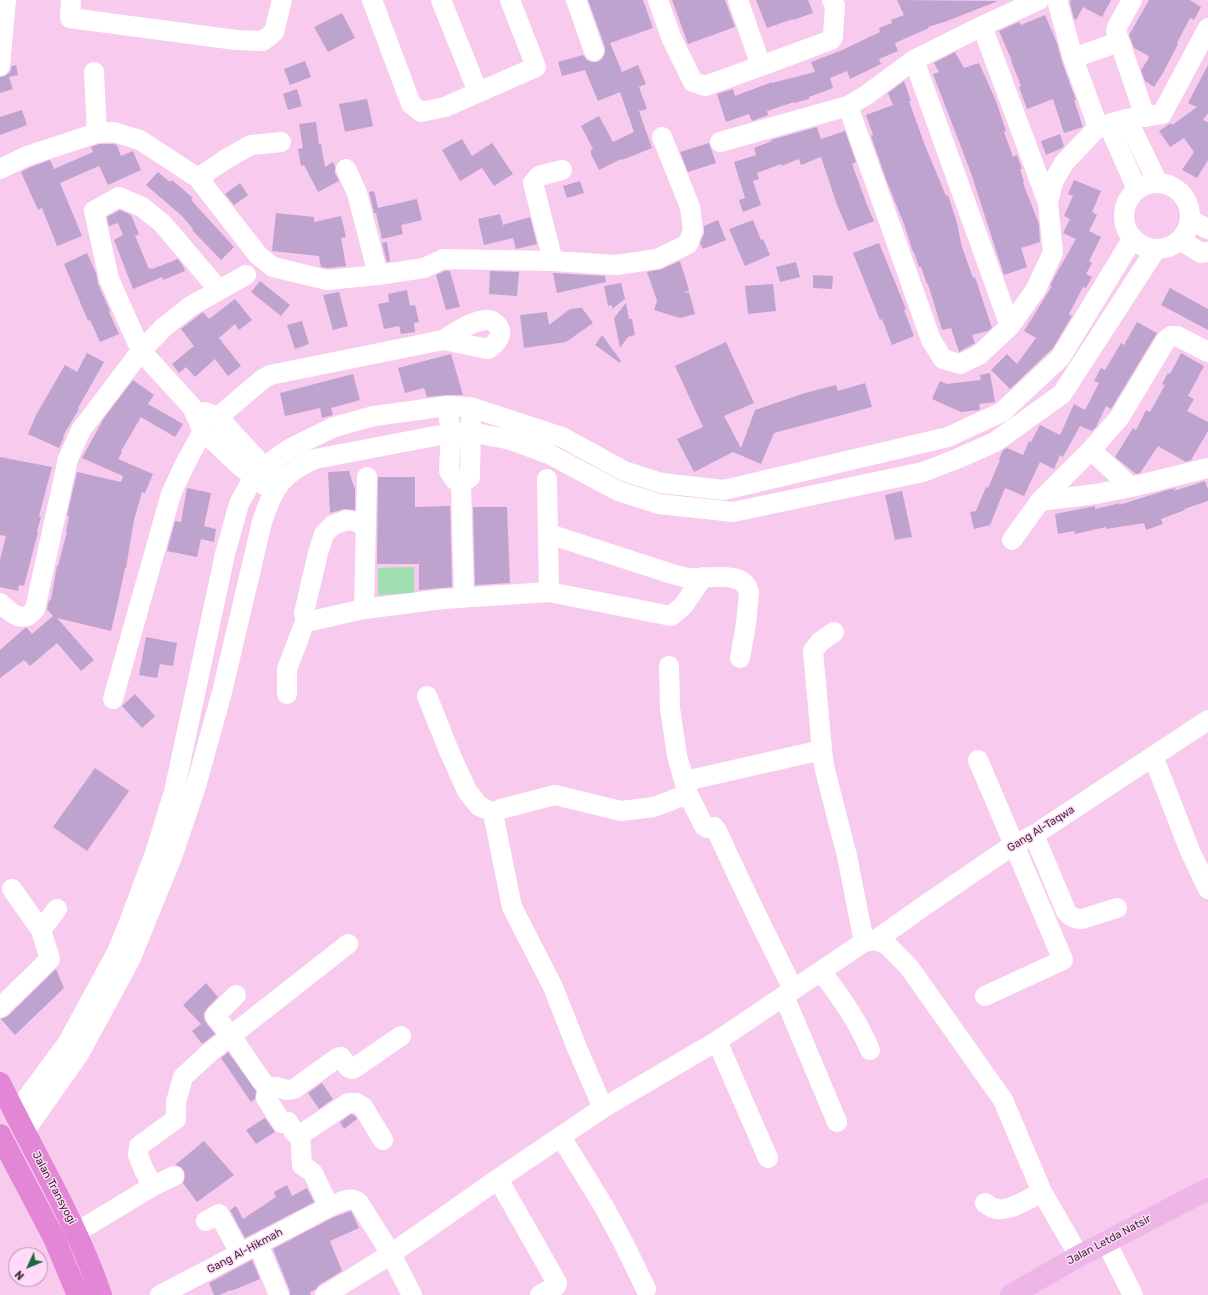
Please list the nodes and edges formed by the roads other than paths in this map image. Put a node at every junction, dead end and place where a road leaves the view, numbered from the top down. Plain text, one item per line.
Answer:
1 (6, 0) edge
2 (71, 0) edge
3 (282, 0) edge
4 (372, 0) edge
5 (441, 0) edge
6 (510, 0) edge
7 (576, 0) edge
8 (658, 0) edge
9 (738, 0) edge
10 (1039, 0) edge
11 (1057, 0) edge
12 (1132, 0) edge
13 (839, 2) edge
14 (982, 26) junction
15 (1208, 28) edge
16 (1119, 42) junction
17 (594, 51) dead end
18 (1073, 58) junction
19 (914, 60) junction
20 (0, 66) edge
21 (761, 66) junction
22 (94, 72) dead end
23 (478, 92) junction
24 (848, 106) junction
25 (1136, 118) junction
26 (1103, 125) junction
27 (97, 133) junction
28 (662, 137) dead end
29 (281, 142) dead end
30 (720, 142) dead end
31 (346, 168) dead end
32 (0, 169) edge
33 (562, 170) dead end
34 (198, 178) junction
35 (1158, 183) junction
36 (1137, 189) junction
37 (1048, 203) junction
38 (1190, 220) junction
39 (1208, 229) edge
40 (1133, 238) junction
41 (1180, 240) junction
42 (1156, 249) junction
43 (1208, 252) edge
44 (553, 262) junction
45 (246, 275) dead end
46 (378, 275) junction
47 (219, 290) junction
48 (1010, 326) junction
49 (443, 340) dead end
50 (141, 351) junction
51 (1208, 352) edge
52 (447, 406) junction
53 (192, 407) junction
54 (470, 407) junction
55 (218, 417) junction
56 (203, 431) junction
57 (471, 432) junction
58 (451, 433) junction
59 (948, 437) junction
60 (1091, 450) junction
61 (959, 458) junction
62 (1208, 468) edge
63 (259, 473) junction
64 (367, 478) dead end
65 (779, 478) junction
66 (547, 479) dead end
67 (461, 484) junction
68 (277, 486) junction
69 (1131, 487) junction
70 (1040, 500) junction
71 (785, 501) junction
72 (366, 529) junction
73 (549, 534) junction
74 (1012, 540) dead end
75 (702, 577) junction
76 (549, 592) junction
77 (464, 598) junction
78 (0, 604) edge
79 (364, 609) junction
80 (306, 619) junction
81 (834, 632) dead end
82 (740, 658) dead end
83 (670, 666) dead end
84 (287, 694) dead end
85 (427, 696) dead end
86 (113, 699) dead end
87 (1208, 720) edge
88 (822, 750) junction
89 (1153, 756) junction
90 (978, 760) dead end
91 (686, 788) junction
92 (496, 812) junction
93 (1034, 834) junction
94 (1013, 845) junction
95 (12, 889) dead end
96 (1208, 889) edge
97 (1117, 908) dead end
98 (57, 909) dead end
99 (135, 928) junction
100 (41, 930) junction
101 (870, 941) junction
102 (348, 944) dead end
103 (821, 971) junction
104 (789, 993) junction
105 (236, 995) dead end
106 (985, 996) dead end
107 (0, 1008) edge
108 (231, 1036) junction
109 (401, 1036) dead end
110 (718, 1041) junction
111 (870, 1050) dead end
112 (0, 1083) edge
113 (268, 1088) junction
114 (603, 1108) junction
115 (836, 1122) dead end
116 (20, 1123) junction
117 (0, 1135) edge
118 (300, 1136) junction
119 (561, 1137) junction
120 (383, 1140) dead end
121 (768, 1158) dead end
122 (174, 1176) dead end
123 (498, 1179) junction
124 (153, 1186) junction
125 (1208, 1189) edge
126 (1042, 1192) junction
127 (985, 1203) dead end
128 (329, 1206) junction
129 (206, 1221) dead end
130 (77, 1232) junction
131 (1106, 1242) junction
132 (258, 1244) junction
133 (240, 1253) junction
134 (391, 1254) junction
135 (1079, 1256) junction
136 (646, 1289) dead end
137 (78, 1295) edge
138 (101, 1295) edge
139 (160, 1295) edge
140 (279, 1295) edge
141 (325, 1295) edge
142 (412, 1295) edge
143 (540, 1295) edge
144 (1011, 1295) edge
145 (1133, 1295) edge

1 - 20 street
2 - 3 street
4 - 23 street
5 - 23 street
6 - 23 street
7 - 17 street
8 - 21 street
9 - 21 street
10 - 14 street
11 - 18 street
12 - 16 street
13 - 21 street
14 - 19 street
14 - 37 street
15 - 25 street
16 - 18 street
16 - 25 street
18 - 26 street
19 - 24 street
19 - 48 street
22 - 27 street
24 - 30 street
24 - 48 street
25 - 26 street
25 - 35 street
26 - 36 street
26 - 37 street
27 - 32 street
27 - 34 street
28 - 44 street
29 - 34 street
31 - 46 street
33 - 44 street
34 - 46 street
35 - 36 street
35 - 38 street
36 - 40 street
37 - 48 street
38 - 39 street
38 - 41 street
40 - 42 street
40 - 59 street
41 - 42 street
41 - 43 street
42 - 61 street
44 - 46 street
45 - 47 street
47 - 50 street
47 - 50 street
49 - 55 street
50 - 53 street
50 - 78 street
51 - 60 street
52 - 54 street
52 - 58 street
52 - 63 street
53 - 55 street
53 - 56 street
54 - 57 street
54 - 65 street
55 - 63 street
56 - 63 street
56 - 86 street
57 - 58 street
57 - 67 street
57 - 71 street
58 - 67 street
58 - 68 street
59 - 61 street
59 - 65 street
60 - 69 street
60 - 70 street
61 - 71 street
62 - 69 street
63 - 68 street
63 - 99 street
64 - 72 street
65 - 71 street
66 - 73 street
67 - 77 street
68 - 99 street
69 - 70 street
70 - 74 street
72 - 79 street
72 - 80 street
73 - 75 street
73 - 76 street
75 - 76 street
75 - 82 street
76 - 77 street
77 - 79 street
79 - 80 street
80 - 84 street
81 - 88 street
83 - 91 street
85 - 92 street
87 - 89 street, Gang Al-Taqwa
88 - 91 street
88 - 101 street
89 - 93 street, Gang Al-Taqwa
89 - 96 street
90 - 94 street
91 - 92 street
91 - 104 street
92 - 114 street
93 - 94 street, Gang Al-Taqwa
93 - 97 street
94 - 101 street, Gang Al-Taqwa
94 - 106 street
95 - 100 street
98 - 100 street
99 - 116 street
100 - 107 street
101 - 103 street, Gang Al-Taqwa
101 - 126 street
102 - 108 street
103 - 104 street, Gang Al-Taqwa
103 - 111 street
104 - 110 street, Gang Al-Taqwa
104 - 115 street
105 - 108 street
108 - 113 street
108 - 124 street
109 - 113 street
110 - 114 street, Gang Al-Taqwa
110 - 121 street
112 - 116 highway, Jalan Transyogi
113 - 118 street
114 - 119 street, Gang Al-Taqwa
116 - 130 highway, Jalan Transyogi
117 - 137 highway
118 - 120 street
118 - 128 street
119 - 123 street, Gang Al-Taqwa
119 - 136 street
122 - 124 street
123 - 134 street, Gang Al-Taqwa
123 - 143 street
124 - 130 street
125 - 131 main road, Jalan Letda Natsir
126 - 127 street
126 - 135 street
128 - 132 street, Gang Al-Hikmah
128 - 134 street, Gang Al-Hikmah
129 - 133 street
130 - 138 highway, Jalan Transyogi
131 - 135 main road, Jalan Letda Natsir
131 - 145 street
132 - 133 street, Gang Al-Hikmah
132 - 140 street
133 - 139 street, Gang Al-Hikmah
134 - 141 street, Gang Al-Taqwa
134 - 142 street
135 - 144 main road, Jalan Letda Natsir

